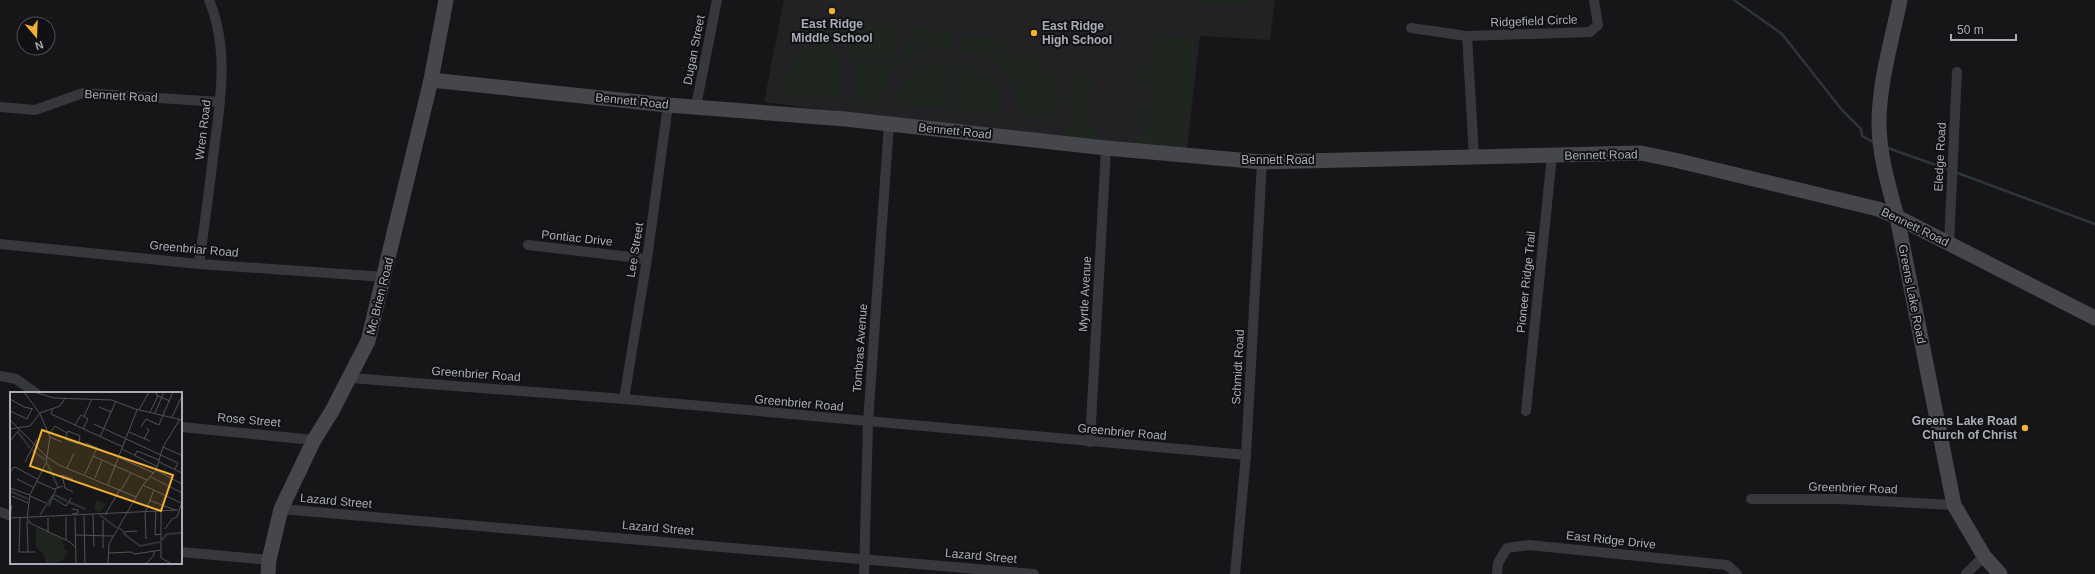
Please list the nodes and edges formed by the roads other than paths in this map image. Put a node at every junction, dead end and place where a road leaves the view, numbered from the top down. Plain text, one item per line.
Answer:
1 (209, 0) edge
2 (446, 0) edge
3 (717, 0) edge
4 (1594, 0) edge
5 (1900, 0) edge
6 (1411, 28) dead end
7 (1467, 36) junction
8 (1957, 72) dead end
9 (432, 80) junction
10 (220, 102) junction
11 (668, 105) junction
12 (696, 106) junction
13 (0, 107) edge
14 (889, 124) junction
15 (1106, 148) junction
16 (1552, 155) junction
17 (1474, 156) junction
18 (1262, 162) junction
19 (1897, 216) junction
20 (0, 244) edge
21 (1949, 244) junction
22 (528, 246) dead end
23 (647, 259) junction
24 (199, 264) junction
25 (385, 277) junction
26 (2095, 318) edge
27 (0, 376) edge
28 (350, 378) junction
29 (35, 392) edge
30 (624, 399) junction
31 (1526, 411) dead end
32 (868, 422) junction
33 (182, 427) edge
34 (314, 440) junction
35 (1090, 442) junction
36 (1246, 455) junction
37 (1750, 499) dead end
38 (1954, 505) junction
39 (281, 509) junction
40 (0, 512) edge
41 (10, 516) edge
42 (182, 552) edge
43 (1984, 556) junction
44 (864, 559) junction
45 (268, 567) edge
46 (864, 574) edge
47 (1034, 574) edge
48 (1235, 574) edge
49 (1497, 574) edge
50 (1737, 574) edge
51 (1966, 574) edge
52 (2000, 574) edge

1 - 10 street, Wren Road
2 - 9 street, Mc Brien Road
3 - 12 street, Dugan Street
4 - 7 street, Ridgefield Circle
5 - 19 street, Greens Lake Road
6 - 7 street, Ridgefield Circle
7 - 17 street
8 - 21 street, Eledge Road
9 - 11 street, Bennett Road
9 - 25 street, Mc Brien Road
10 - 13 street, Bennett Road
10 - 24 street, Wren Road
11 - 12 street, Bennett Road
11 - 23 street, Lee Street
12 - 14 street, Bennett Road
14 - 15 street, Bennett Road
14 - 32 street, Tombras Avenue
15 - 18 street, Bennett Road
15 - 35 street, Myrtle Avenue
16 - 17 street, Bennett Road
16 - 19 street, Bennett Road
16 - 31 street, Pioneer Ridge Trail
17 - 18 street, Bennett Road
18 - 36 street, Schmidt Road
19 - 21 street, Bennett Road
19 - 38 street, Greens Lake Road
20 - 24 street, Greenbriar Road
21 - 26 street, Bennett Road
22 - 23 street, Pontiac Drive
23 - 30 street, Lee Street
24 - 25 street, Greenbriar Road
25 - 28 street, Mc Brien Road
27 - 29 street
28 - 30 street, Greenbrier Road
28 - 34 street, Mc Brien Road
30 - 32 street, Greenbrier Road
32 - 35 street, Greenbrier Road
32 - 44 street, Tombras Avenue
33 - 34 street, Rose Street
34 - 39 street, Mc Brien Road
35 - 36 street, Greenbrier Road
36 - 48 street, Schmidt Road
37 - 38 street, Greenbrier Road
38 - 43 street, Greens Lake Road
39 - 44 street, Lazard Street
39 - 45 street, Mc Brien Road
40 - 41 street
42 - 45 street
43 - 51 street
43 - 52 street, Greens Lake Road
44 - 46 street, Tombras Avenue
44 - 47 street, Lazard Street
49 - 50 street, East Ridge Drive

